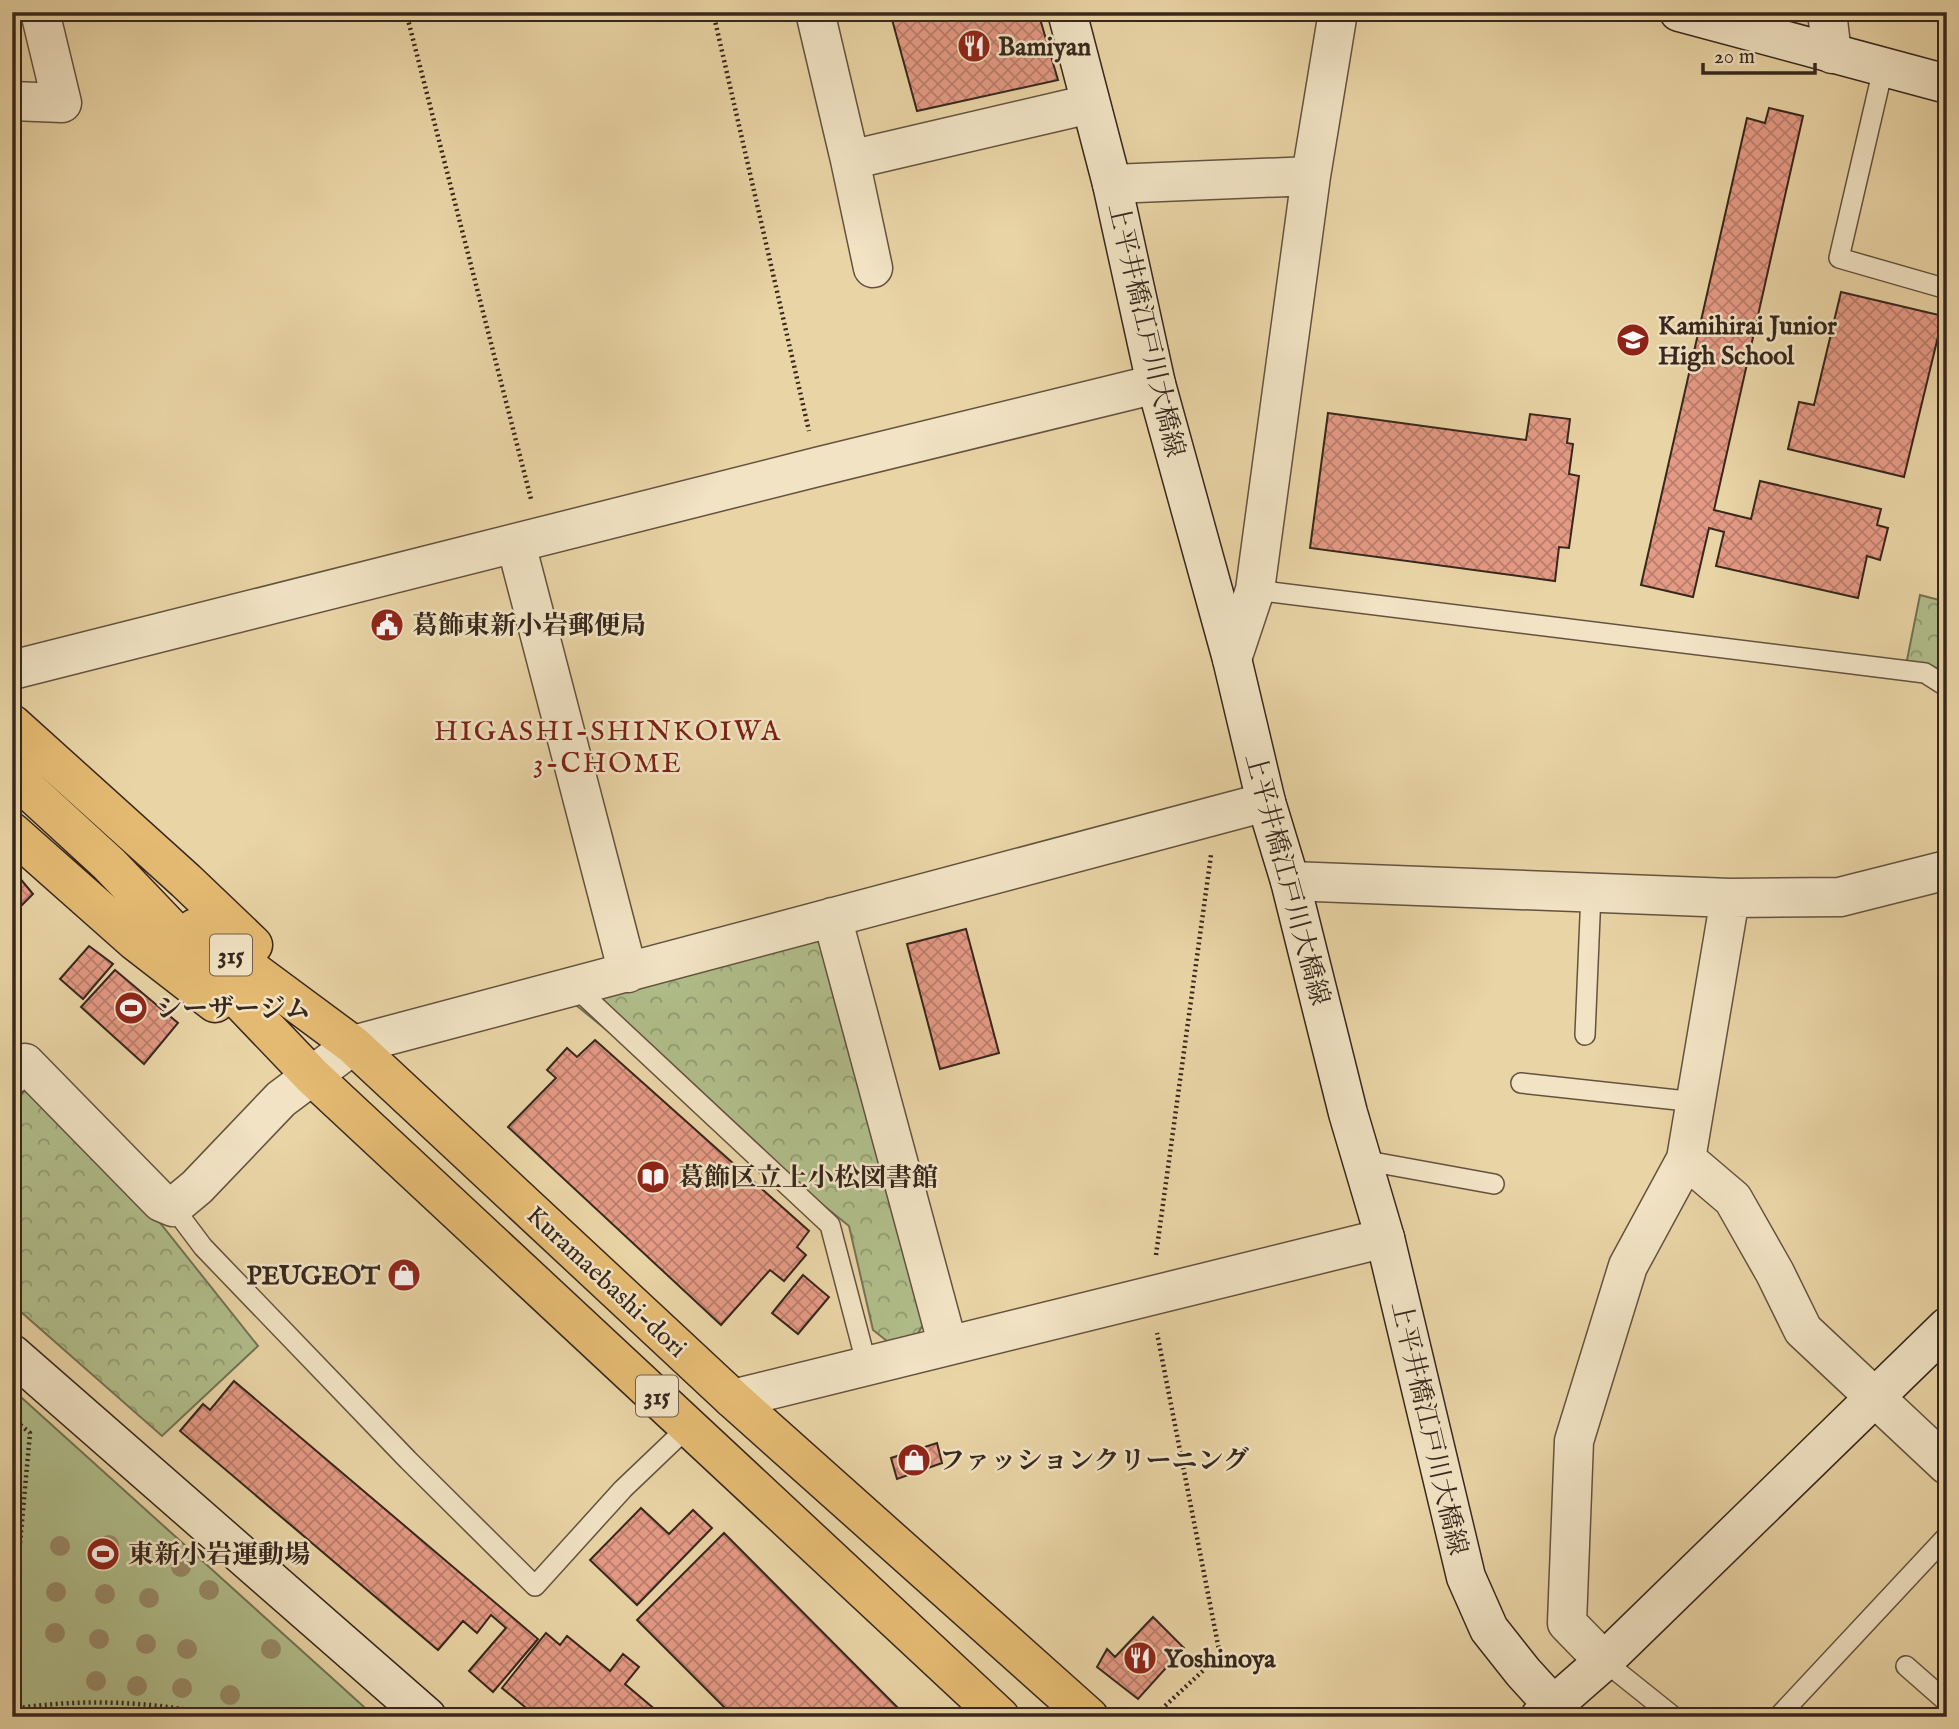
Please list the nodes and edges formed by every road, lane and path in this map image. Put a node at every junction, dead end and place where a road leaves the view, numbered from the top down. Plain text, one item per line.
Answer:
1 (40, 12) edge
2 (405, 12) edge
3 (713, 12) edge
4 (815, 12) edge
5 (1067, 12) edge
6 (1338, 12) edge
7 (1827, 12) edge
8 (1685, 13) edge
9 (1832, 54) junction
10 (1884, 69) junction
11 (1947, 84) edge
12 (12, 101) edge
13 (1090, 104) junction
14 (850, 160) junction
15 (1311, 176) junction
16 (1112, 184) junction
17 (873, 268) dead end
18 (1947, 289) edge
19 (1156, 384) junction
20 (817, 467) junction
21 (516, 544) junction
22 (1255, 590) junction
23 (1232, 659) junction
24 (12, 670) edge
25 (1947, 687) edge
26 (12, 724) edge
27 (12, 775) edge
28 (1266, 802) junction
29 (12, 832) edge
30 (109, 864) junction
31 (1947, 870) edge
32 (1290, 881) junction
33 (1591, 893) junction
34 (1730, 898) junction
35 (832, 916) junction
36 (628, 973) junction
37 (575, 987) junction
38 (1585, 1035) dead end
39 (353, 1045) junction
40 (12, 1075) edge
41 (312, 1076) junction
42 (1521, 1083) dead end
43 (1696, 1102) junction
44 (1686, 1159) junction
45 (1362, 1160) junction
46 (1494, 1184) dead end
47 (173, 1207) junction
48 (1385, 1238) junction
49 (1947, 1327) edge
50 (948, 1346) junction
51 (12, 1354) edge
52 (867, 1366) junction
53 (1874, 1397) junction
54 (733, 1399) junction
55 (12, 1418) edge
56 (689, 1426) junction
57 (1947, 1465) edge
58 (1947, 1536) edge
59 (12, 1602) edge
60 (1604, 1661) junction
61 (1906, 1666) dead end
62 (1947, 1702) edge
63 (12, 1709) edge
64 (1547, 1711) edge
65 (224, 1717) edge
66 (427, 1717) edge
67 (1000, 1717) edge
68 (1090, 1717) edge
69 (1674, 1717) edge
70 (1778, 1717) edge

1 - 12 street
2 - 21 path
3 - 20 path
4 - 14 street
5 - 13 street, 上平井橋江戸川大橋線
6 - 15 street
7 - 9 street
8 - 9 street
9 - 10 street
10 - 11 street
10 - 18 lane
13 - 14 street
13 - 16 street, 上平井橋江戸川大橋線
14 - 17 street
15 - 16 street
15 - 22 street
16 - 19 street, 上平井橋江戸川大橋線
19 - 20 street
19 - 23 street, 上平井橋江戸川大橋線
20 - 21 street
21 - 24 street
21 - 36 street
22 - 23 street
22 - 25 lane
23 - 28 street, 上平井橋江戸川大橋線
26 - 39 main road
27 - 30 main road, Kuramaebashi-dori / 315
28 - 32 street, 上平井橋江戸川大橋線
28 - 35 street
29 - 41 main road
30 - 39 main road, Kuramaebashi-dori / 315
30 - 41 main road, Kuramaebashi-dori / 315
31 - 34 street
32 - 33 street
32 - 45 street, 上平井橋江戸川大橋線
33 - 34 street
33 - 38 lane
34 - 43 street
35 - 36 street
35 - 50 street
36 - 37 street
37 - 39 street
37 - 52 lane
39 - 41 street
39 - 54 main road, Kuramaebashi-dori / 315
40 - 47 street
41 - 47 street
41 - 56 main road, Kuramaebashi-dori / 315
42 - 43 lane
43 - 44 street
44 - 53 street
44 - 60 street
45 - 46 lane
45 - 48 street, 上平井橋江戸川大橋線
47 - 56 lane
48 - 50 street
48 - 64 street, 上平井橋江戸川大橋線
49 - 53 street
50 - 52 street
51 - 66 street
52 - 54 street
53 - 57 street
53 - 60 street
54 - 68 main road, Kuramaebashi-dori / 315
55 - 59 path
56 - 67 main road, Kuramaebashi-dori / 315
58 - 70 lane
60 - 64 street
60 - 69 lane
61 - 62 lane
63 - 65 path

